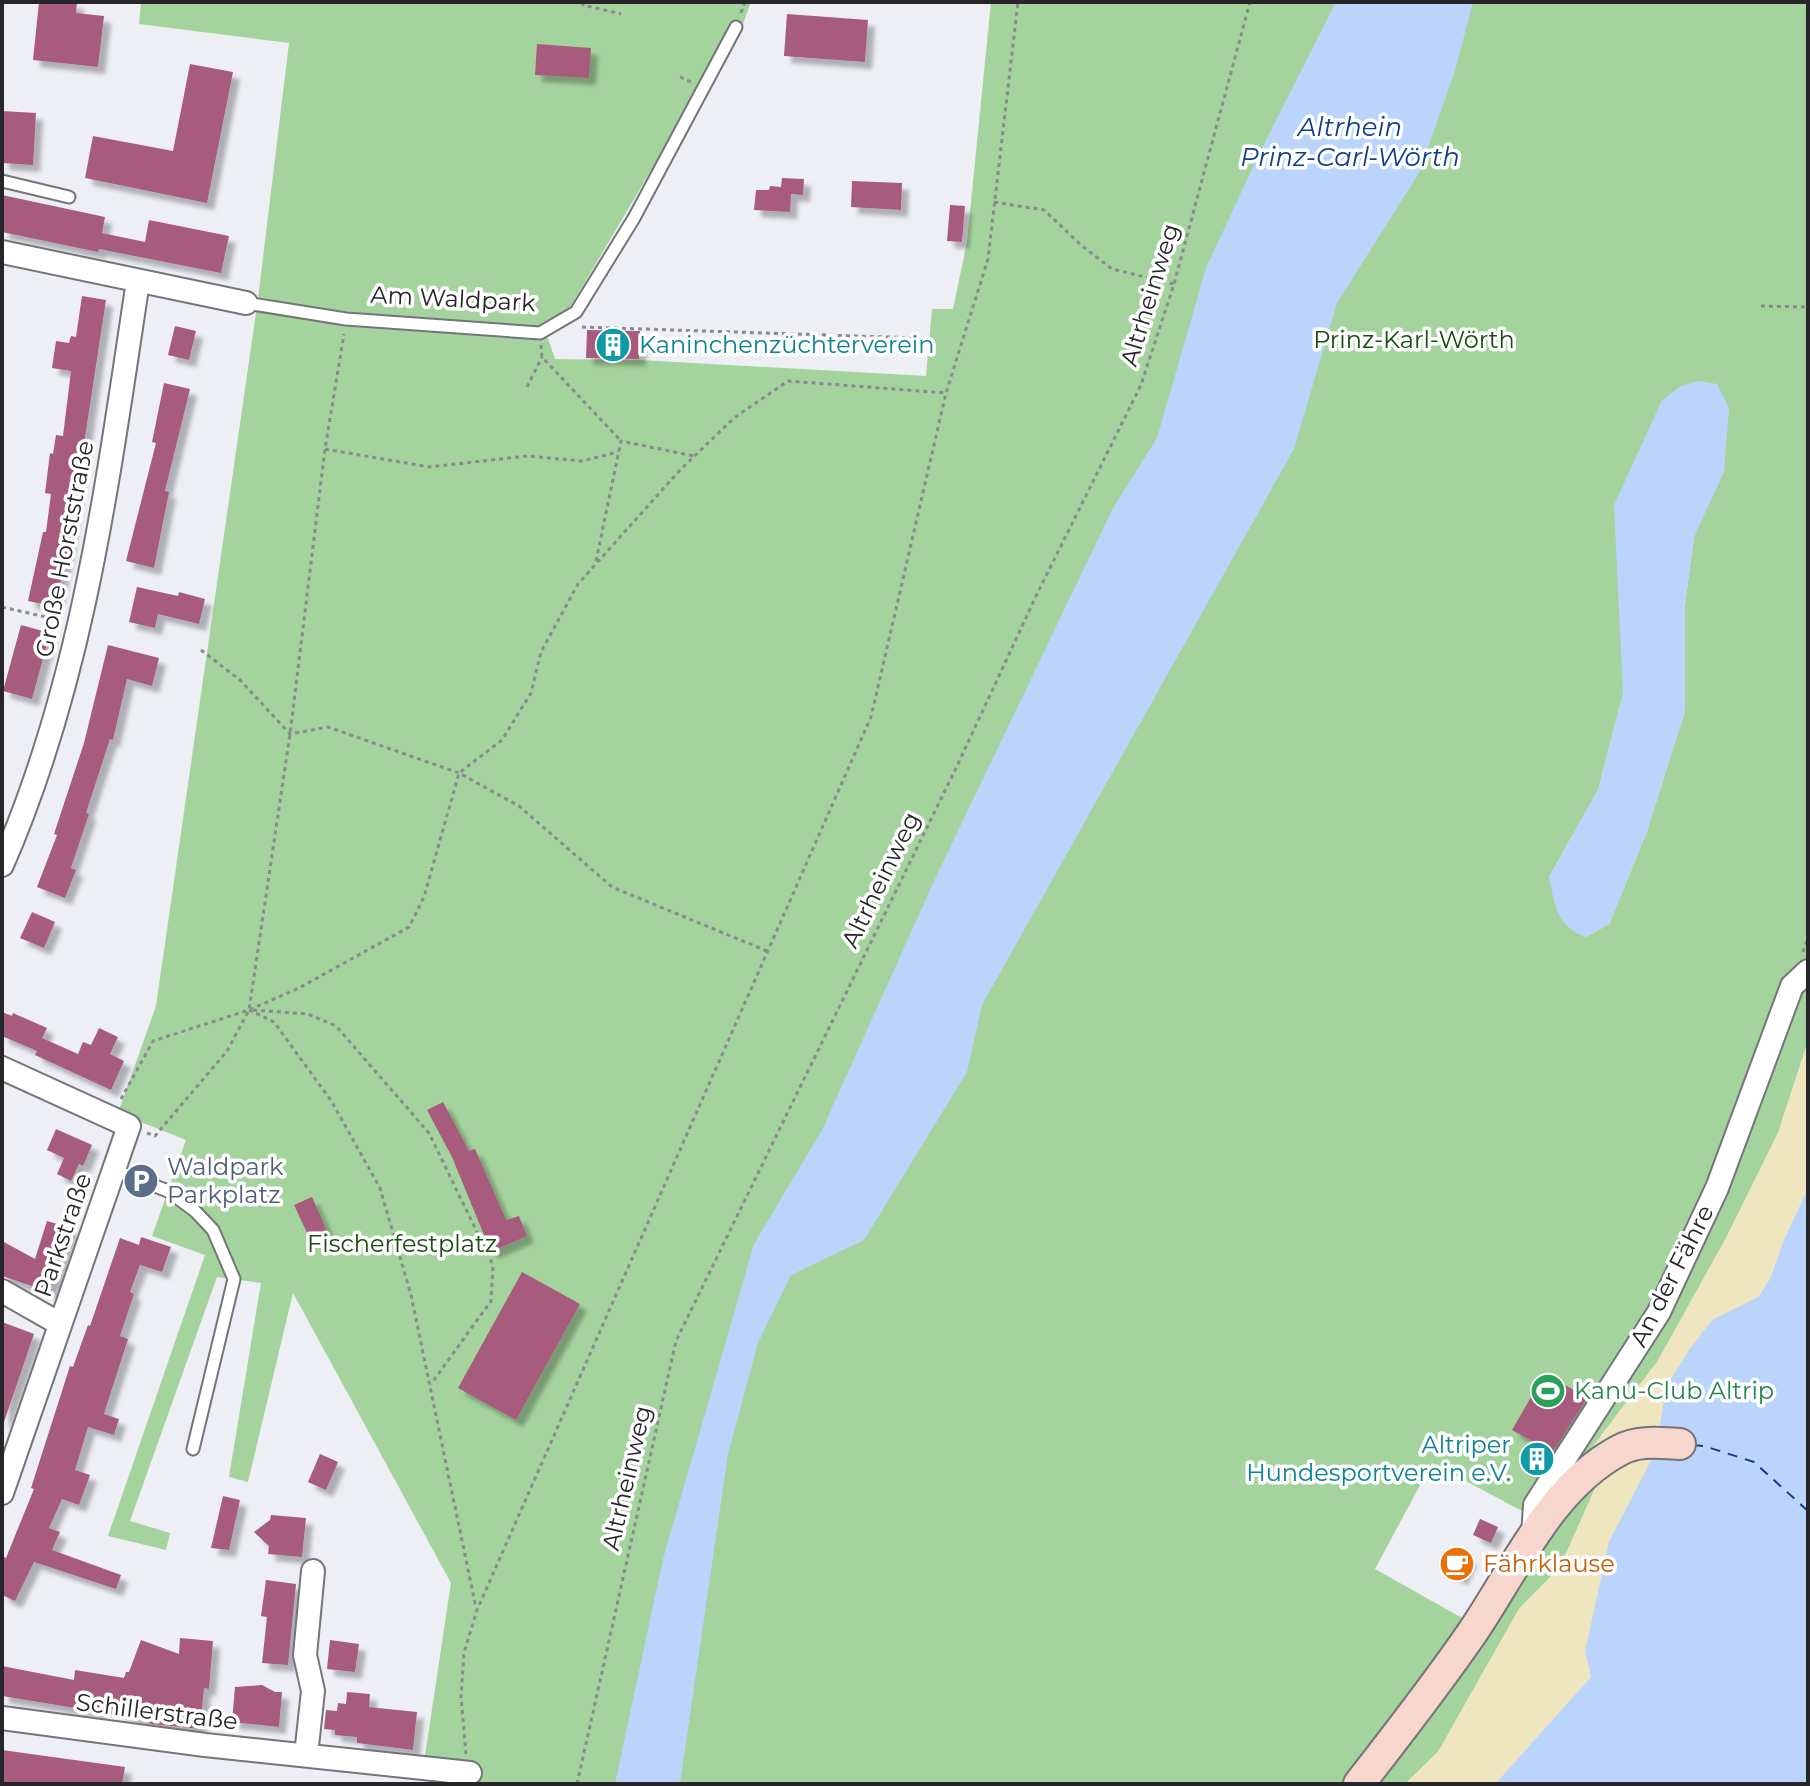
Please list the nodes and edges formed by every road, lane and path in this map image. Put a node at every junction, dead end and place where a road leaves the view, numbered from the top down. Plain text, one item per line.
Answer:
1 (584, 2) edge
2 (1018, 2) edge
3 (1250, 2) edge
4 (621, 14) dead end
5 (736, 27) dead end
6 (2, 181) edge
7 (69, 197) dead end
8 (994, 202) junction
9 (2, 252) edge
10 (138, 281) junction
11 (1174, 284) junction
12 (246, 303) joint
13 (1761, 306) dead end
14 (1808, 307) edge
15 (346, 319) junction
16 (553, 326) junction
17 (540, 333) junction
18 (918, 338) dead end
19 (542, 357) junction
20 (527, 387) dead end
21 (946, 393) junction
22 (621, 441) junction
23 (325, 449) junction
24 (618, 452) junction
25 (694, 456) junction
26 (596, 563) junction
27 (2, 607) edge
28 (82, 620) junction
29 (201, 650) dead end
30 (290, 734) junction
31 (459, 773) junction
32 (2, 865) edge
33 (767, 951) junction
34 (1800, 979) edge
35 (249, 1010) junction
36 (2, 1068) edge
37 (120, 1122) junction
38 (113, 1170) junction
39 (2, 1291) edge
40 (60, 1324) junction
41 (431, 1384) junction
42 (1665, 1443) dead end
43 (193, 1449) dead end
44 (2, 1493) edge
45 (1533, 1538) junction
46 (313, 1571) dead end
47 (477, 1610) junction
48 (2, 1718) edge
49 (306, 1755) junction
50 (470, 1779) edge
51 (577, 1784) edge
52 (1359, 1784) edge

1 - 4 path
2 - 8 path
3 - 11 path, Altrheinweg
5 - 16 lane, Am Waldpark
6 - 7 lane
8 - 11 path
8 - 21 path
9 - 10 street, Am Waldpark
10 - 12 street, Am Waldpark
10 - 28 street, Große Horststraße
11 - 51 path, Altrheinweg
12 - 15 lane, Am Waldpark
13 - 14 path
15 - 17 lane, Am Waldpark
15 - 23 path
16 - 17 lane, Am Waldpark
16 - 18 path
17 - 19 path
19 - 20 path
19 - 22 path
21 - 25 path
21 - 33 path
22 - 24 path
22 - 25 path
23 - 24 path
23 - 30 path
24 - 26 path
25 - 26 path
26 - 31 path
27 - 28 path
28 - 32 street, Große Horststraße
29 - 30 path
30 - 31 path
30 - 35 path
31 - 33 path
31 - 35 path
33 - 47 path
34 - 45 street, An der Fähre
35 - 37 path
35 - 37 path
35 - 41 path
35 - 41 path
36 - 37 street
37 - 38 street, Parkstraße
38 - 40 street, Parkstraße
38 - 43 lane
39 - 40 street
40 - 44 street, Parkstraße
41 - 47 path
42 - 45 street
45 - 52 street, An der Fähre
46 - 49 street
47 - 50 path
48 - 49 street, Schillerstraße
49 - 50 street, Schillerstraße

